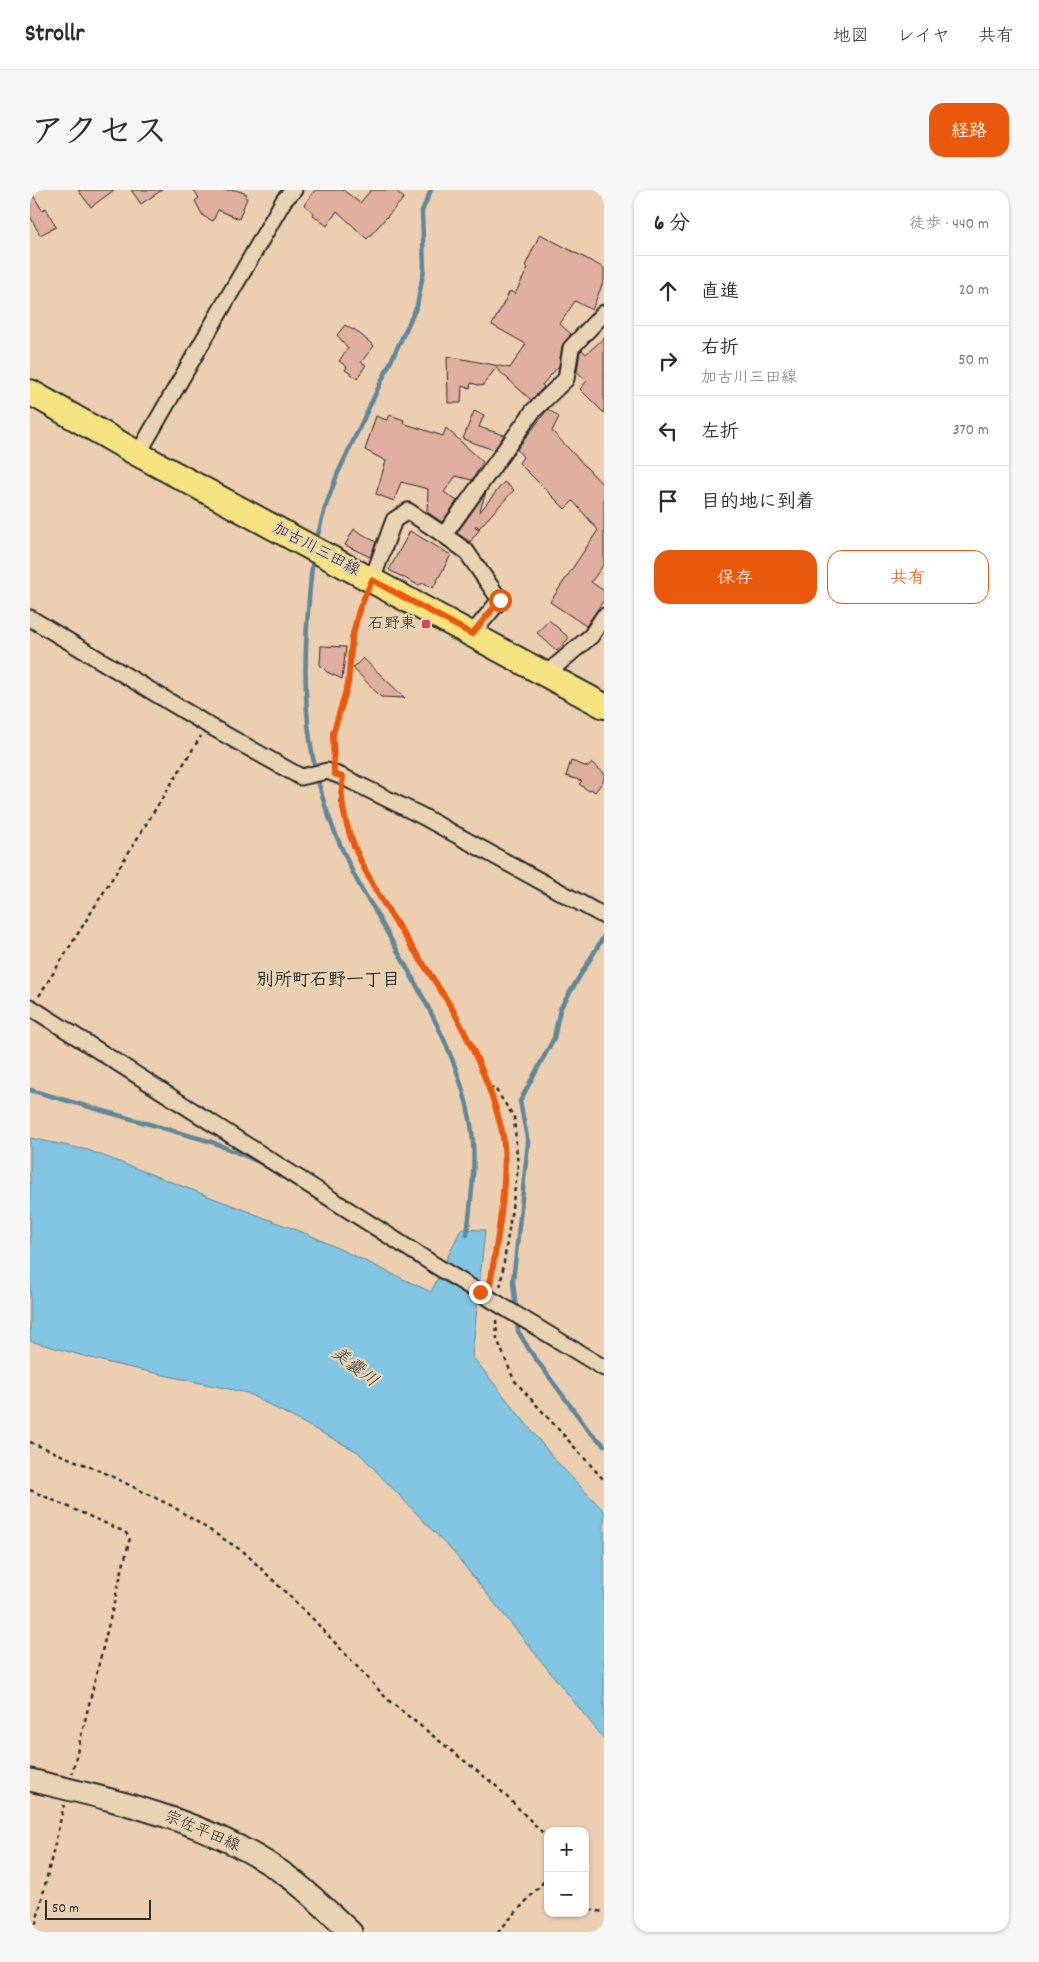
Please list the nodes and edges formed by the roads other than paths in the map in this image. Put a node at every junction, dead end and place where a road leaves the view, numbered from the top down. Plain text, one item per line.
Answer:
1 (294, 190) edge
2 (604, 313) edge
3 (30, 392) edge
4 (138, 454) junction
5 (444, 535) junction
6 (372, 580) junction
7 (604, 616) edge
8 (30, 618) edge
9 (472, 634) junction
10 (546, 674) junction
11 (604, 706) edge
12 (604, 916) edge
13 (31, 1008) edge
14 (604, 1368) edge
15 (30, 1780) edge
16 (351, 1932) edge

1 - 4 street
2 - 5 street
3 - 4 main road, 加古川三田線
4 - 6 main road, 加古川三田線
5 - 6 street
5 - 9 street
6 - 9 main road, 加古川三田線
7 - 10 street
8 - 12 street
9 - 10 main road, 加古川三田線
10 - 11 main road, 加古川三田線
13 - 14 street
15 - 16 main road, 宗佐平田線

